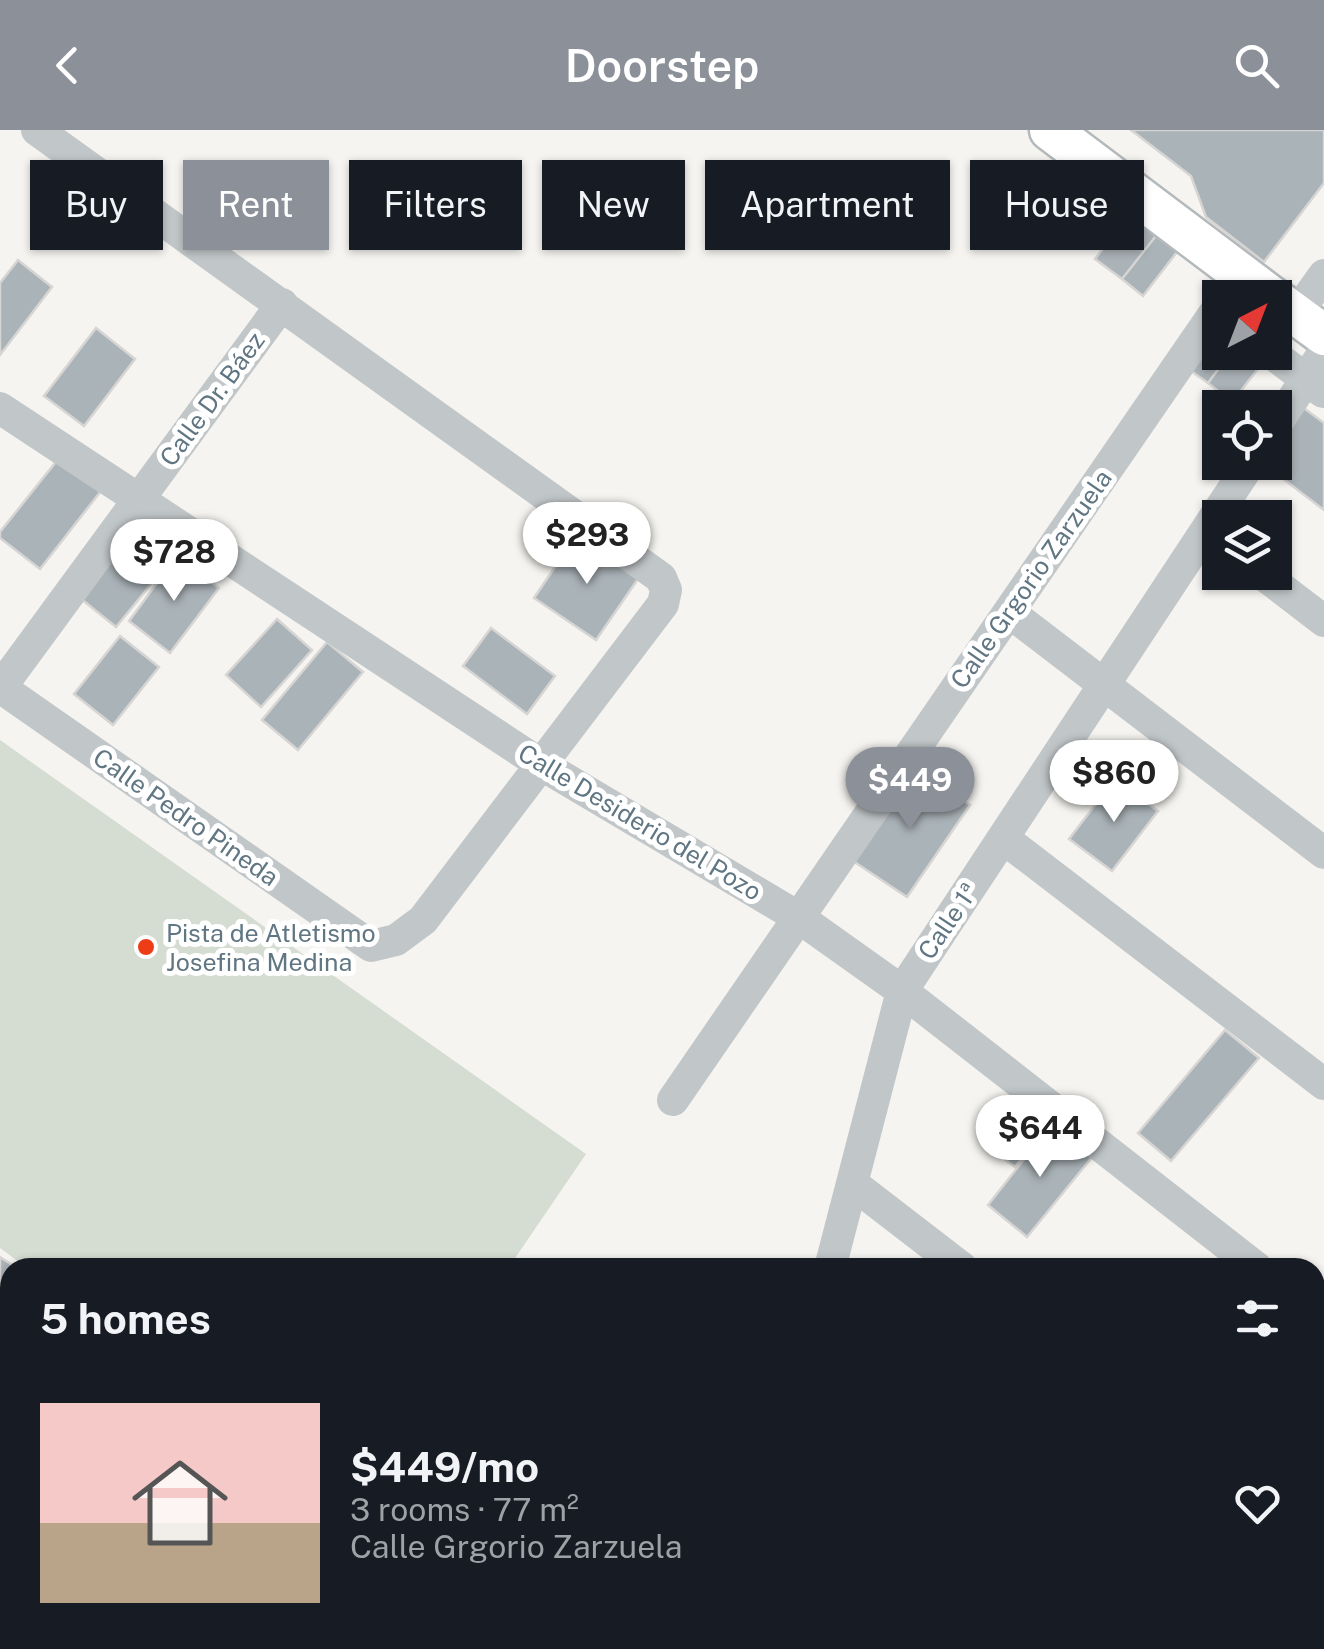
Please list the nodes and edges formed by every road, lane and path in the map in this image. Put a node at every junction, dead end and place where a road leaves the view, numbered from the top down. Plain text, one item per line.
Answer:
1 (37, 130) edge
2 (1050, 130) edge
3 (1324, 275) edge
4 (1225, 280) edge
5 (1292, 289) edge
6 (282, 304) junction
7 (1292, 363) edge
8 (1202, 370) edge
9 (1318, 375) edge
10 (1292, 406) edge
11 (0, 408) edge
12 (139, 499) junction
13 (1202, 552) edge
14 (1284, 590) edge
15 (1009, 612) junction
16 (1324, 621) edge
17 (1105, 683) junction
18 (0, 687) edge
19 (542, 765) junction
20 (1003, 838) junction
21 (1324, 853) edge
22 (798, 918) junction
23 (902, 991) junction
24 (1324, 1084) edge
25 (672, 1100) dead end
26 (853, 1184) junction
27 (833, 1258) edge
28 (949, 1258) edge
29 (1244, 1258) edge

1 - 6 street
2 - 4 main road
3 - 5 street, Calle Grgorio Zarzuela
6 - 12 street, Calle Dr. Báez
6 - 19 street
7 - 9 street
8 - 15 street, Calle Grgorio Zarzuela
9 - 10 street
11 - 12 street, Calle Desiderio del Pozo
12 - 18 street, Calle Dr. Báez
12 - 19 street, Calle Desiderio del Pozo
13 - 17 street, Calle 1ª
14 - 16 street
15 - 17 street
15 - 22 street, Calle Grgorio Zarzuela
17 - 20 street, Calle 1ª
17 - 21 street
18 - 19 street, Calle Pedro Pineda
19 - 22 street, Calle Desiderio del Pozo
20 - 23 street, Calle 1ª
20 - 24 street
22 - 23 street, Calle Desiderio del Pozo
22 - 25 street, Calle Grgorio Zarzuela
23 - 26 street, Calle 1ª
23 - 29 street, Calle Desiderio del Pozo
26 - 27 street, Calle 1ª
26 - 28 street

